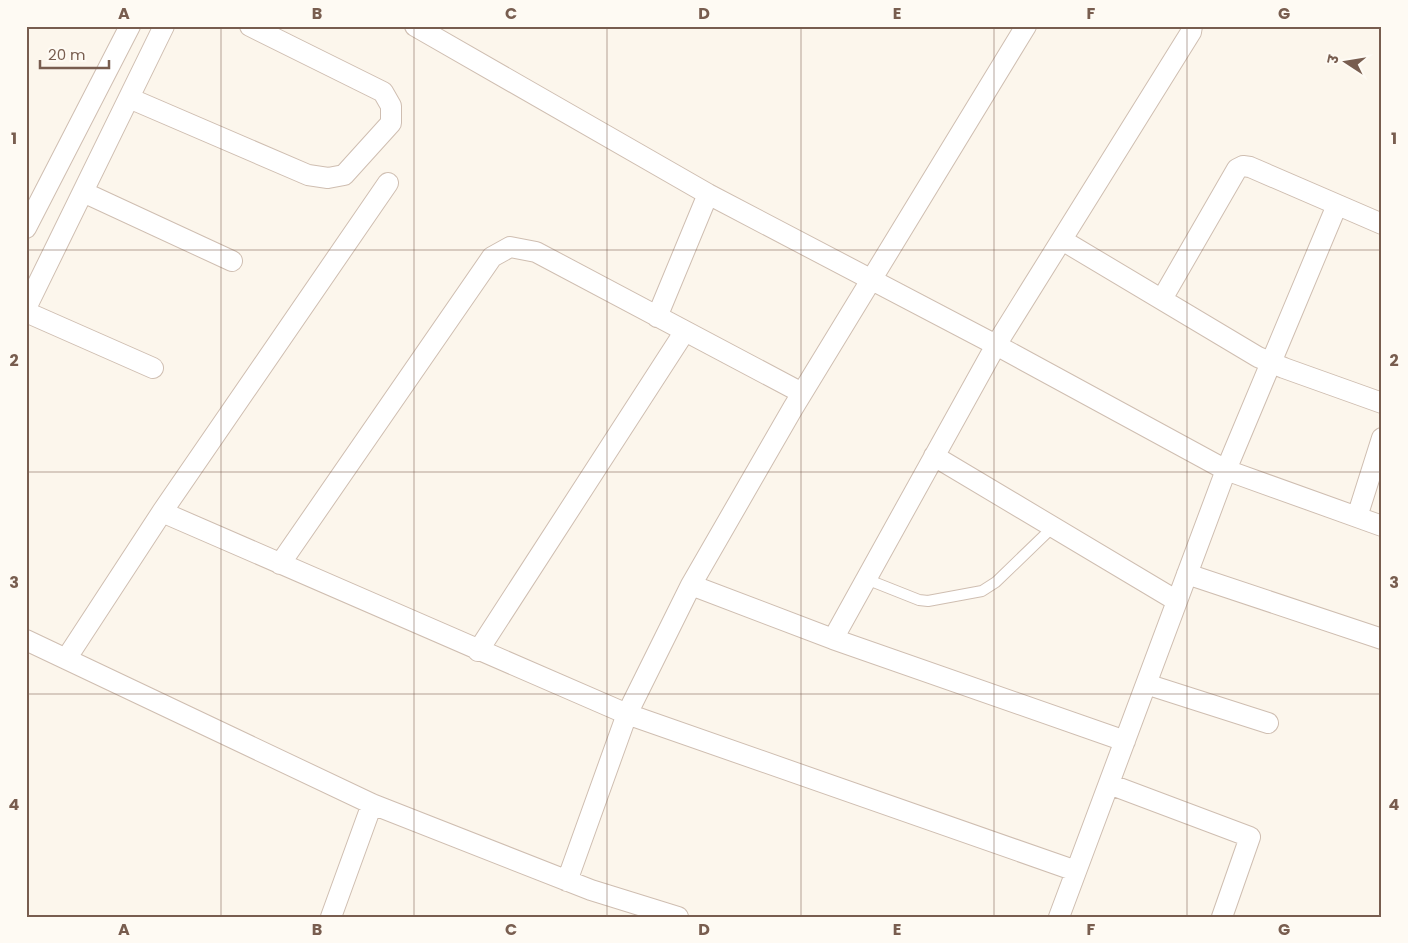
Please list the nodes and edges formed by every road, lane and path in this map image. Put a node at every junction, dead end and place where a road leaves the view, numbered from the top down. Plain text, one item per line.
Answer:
1 (130, 26) edge
2 (164, 26) edge
3 (250, 26) edge
4 (415, 26) edge
5 (1026, 26) edge
6 (1192, 26) edge
7 (129, 98) junction
8 (388, 183) dead end
9 (83, 192) junction
10 (708, 194) junction
11 (1337, 205) junction
12 (1382, 224) edge
13 (26, 228) edge
14 (1062, 240) junction
15 (232, 261) dead end
16 (33, 276) edge
17 (871, 280) junction
18 (1162, 298) junction
19 (26, 310) edge
20 (657, 316) junction
21 (684, 331) junction
22 (996, 345) junction
23 (1272, 363) junction
24 (152, 368) dead end
25 (802, 393) junction
26 (1382, 403) edge
27 (1382, 438) edge
28 (934, 456) junction
29 (1226, 470) junction
30 (162, 512) junction
31 (1357, 517) junction
32 (1382, 526) edge
33 (1053, 527) junction
34 (280, 564) junction
35 (1187, 574) junction
36 (866, 578) junction
37 (691, 585) junction
38 (1177, 601) junction
39 (832, 639) junction
40 (1382, 639) edge
41 (26, 640) edge
42 (478, 651) junction
43 (66, 658) junction
44 (1146, 684) junction
45 (627, 714) junction
46 (1268, 724) dead end
47 (1125, 741) junction
48 (1109, 784) junction
49 (372, 804) junction
50 (1076, 871) junction
51 (567, 881) junction
52 (331, 917) edge
53 (678, 917) edge
54 (1059, 917) edge
55 (1222, 917) edge

1 - 13 street
2 - 7 street
3 - 7 street
4 - 10 street
5 - 17 street
6 - 14 street
7 - 9 street
8 - 30 street
9 - 15 street
9 - 16 street
10 - 17 street
10 - 20 street
11 - 12 street
11 - 18 street
11 - 23 street
14 - 18 street
14 - 22 street
16 - 19 street
17 - 22 street
17 - 25 street
18 - 23 street
19 - 24 street
20 - 21 street
20 - 34 street
21 - 25 street
21 - 42 street
22 - 28 street
22 - 29 street
23 - 26 street
23 - 29 street
25 - 37 street
27 - 31 street
28 - 33 street
28 - 36 street
29 - 31 street
29 - 35 street
30 - 34 street
30 - 43 street
31 - 32 street
33 - 36 lane
33 - 38 street
34 - 42 street
35 - 38 street
35 - 40 street
36 - 39 street
37 - 39 street
37 - 45 street
38 - 44 street
39 - 47 street
41 - 43 street
42 - 45 street
43 - 49 street
44 - 46 street
44 - 47 street
45 - 50 street
45 - 51 street
47 - 48 street
48 - 50 street
48 - 55 street
49 - 51 street
49 - 52 street
50 - 54 street
51 - 53 street

